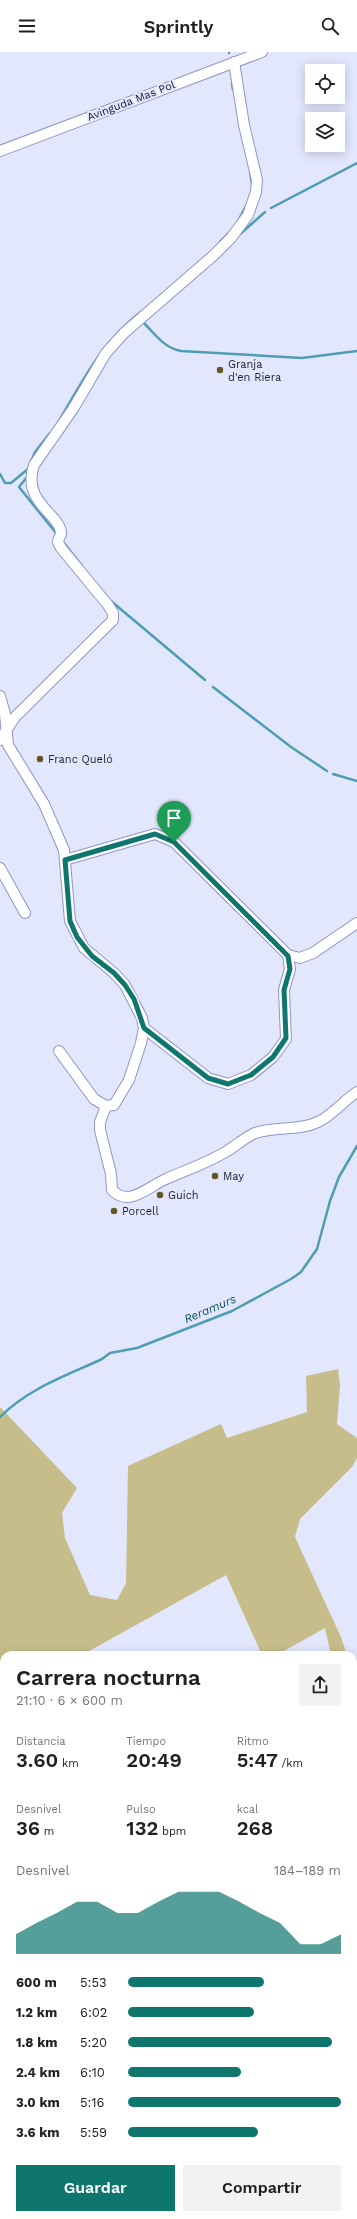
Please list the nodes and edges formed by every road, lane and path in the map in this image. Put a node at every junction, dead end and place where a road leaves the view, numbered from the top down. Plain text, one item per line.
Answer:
1 (262, 52) edge
2 (234, 62) junction
3 (0, 151) edge
4 (0, 696) edge
5 (5, 731) junction
6 (0, 740) edge
7 (65, 860) junction
8 (0, 868) edge
9 (25, 913) dead end
10 (357, 923) edge
11 (288, 956) junction
12 (144, 1028) junction
13 (59, 1051) dead end
14 (357, 1092) edge
15 (106, 1106) junction

1 - 2 street, Avinguda Mas Pol
2 - 3 street, Avinguda Mas Pol
2 - 5 street
4 - 5 street
5 - 6 street
5 - 7 street
7 - 11 street
7 - 12 street
8 - 9 street
10 - 11 street
11 - 12 street
12 - 15 street
13 - 15 street
14 - 15 street

